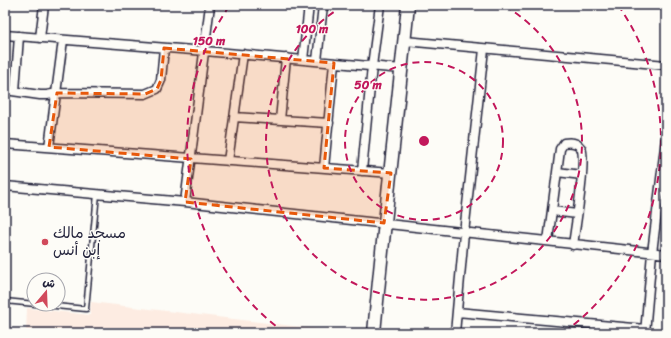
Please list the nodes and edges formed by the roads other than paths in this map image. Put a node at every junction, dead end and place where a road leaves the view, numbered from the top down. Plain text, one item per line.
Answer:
1 (44, 5) edge
2 (210, 5) edge
3 (309, 5) edge
4 (323, 5) edge
5 (380, 5) edge
6 (408, 5) edge
7 (5, 35) edge
8 (19, 36) junction
9 (40, 38) junction
10 (63, 40) junction
11 (405, 41) junction
12 (164, 48) junction
13 (484, 49) junction
14 (205, 51) junction
15 (243, 54) junction
16 (286, 58) junction
17 (303, 60) junction
18 (317, 61) junction
19 (334, 63) junction
20 (666, 65) edge
21 (372, 66) junction
22 (402, 69) junction
23 (5, 90) edge
24 (15, 91) junction
25 (57, 93) junction
26 (234, 117) junction
27 (280, 120) junction
28 (329, 124) junction
29 (666, 138) edge
30 (5, 144) edge
31 (49, 147) junction
32 (191, 159) junction
33 (228, 161) junction
34 (324, 168) junction
35 (362, 171) junction
36 (557, 172) junction
37 (391, 173) junction
38 (582, 176) junction
39 (5, 186) edge
40 (97, 194) junction
41 (184, 202) junction
42 (552, 211) junction
43 (577, 214) junction
44 (384, 223) junction
45 (464, 233) junction
46 (548, 241) junction
47 (573, 245) junction
48 (652, 253) junction
49 (666, 254) edge
50 (5, 301) edge
51 (457, 312) junction
52 (645, 331) edge
53 (374, 333) edge
54 (455, 333) edge

1 - 9 street
2 - 14 street
3 - 17 street
4 - 18 street
5 - 21 street
6 - 11 street
7 - 8 street
8 - 9 street
8 - 24 street
9 - 10 street
10 - 12 street
10 - 25 street
11 - 13 street
11 - 22 street
12 - 14 street
12 - 25 street
13 - 20 street
13 - 45 street
14 - 15 street
14 - 32 street
15 - 16 street
15 - 26 street
16 - 17 street
16 - 27 street
17 - 18 street
18 - 19 street
19 - 21 street
19 - 28 street
21 - 22 street
21 - 35 street
22 - 37 street
23 - 24 street
24 - 25 street
25 - 31 street
26 - 27 street
26 - 33 street
27 - 28 street
28 - 34 street
29 - 48 street
30 - 31 street
31 - 32 street
32 - 33 street
32 - 41 street
33 - 34 street
34 - 35 street
35 - 37 street
36 - 38 street
36 - 38 street
36 - 42 street
37 - 44 street
38 - 43 street
39 - 40 street
40 - 41 street
40 - 50 lane
41 - 44 street
42 - 43 street
42 - 46 street
43 - 47 street
44 - 45 street
44 - 53 street
45 - 46 street
45 - 51 street
46 - 47 street
47 - 48 street
48 - 49 street
48 - 52 street
51 - 52 street
51 - 54 street

